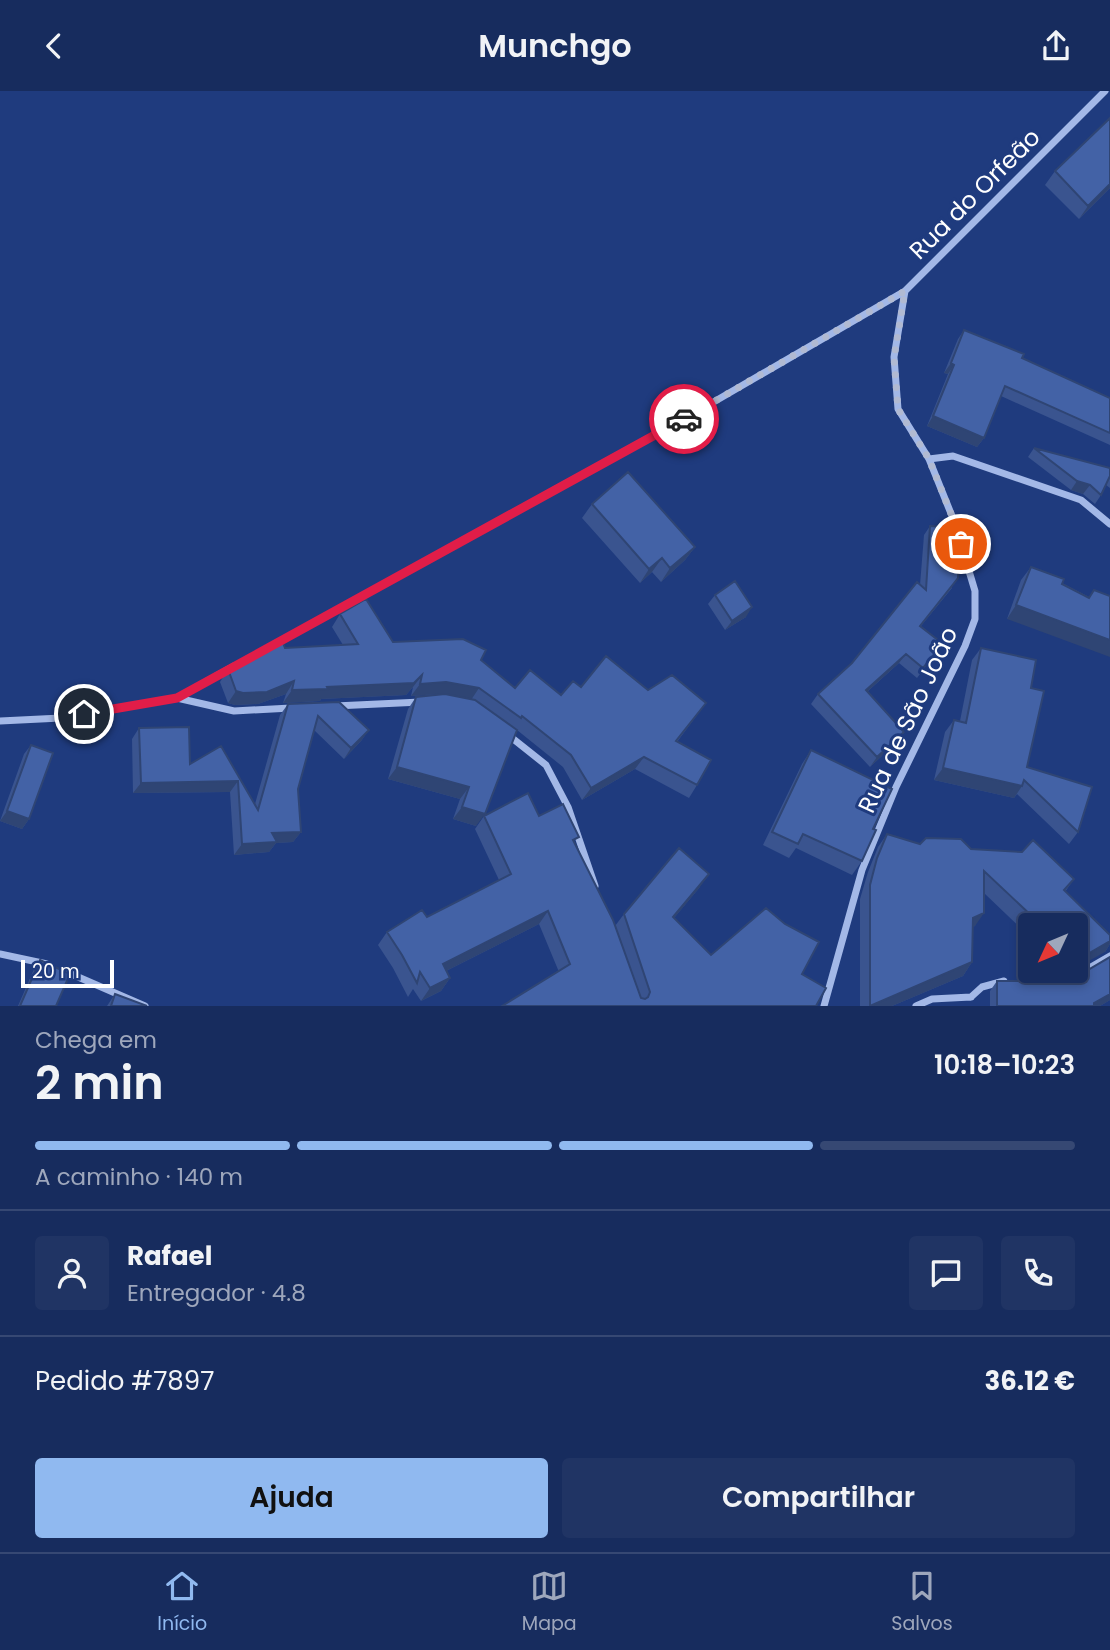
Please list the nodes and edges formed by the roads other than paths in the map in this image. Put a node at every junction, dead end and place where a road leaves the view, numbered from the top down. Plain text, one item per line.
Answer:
1 (1105, 91) edge
2 (905, 291) junction
3 (929, 459) junction
4 (1110, 524) edge
5 (249, 658) edge
6 (237, 665) edge
7 (177, 698) junction
8 (426, 701) edge
9 (326, 707) edge
10 (299, 708) edge
11 (0, 721) edge
12 (503, 731) edge
13 (600, 900) edge
14 (0, 954) edge
15 (1110, 956) edge
16 (1088, 968) edge
17 (1015, 982) edge
18 (971, 1002) edge
19 (145, 1006) edge
20 (824, 1006) edge
21 (916, 1006) edge

1 - 2 street, Rua do Orfeão
2 - 3 street, Rua de São João
2 - 5 street, Rua do Orfeão
3 - 4 street
3 - 20 street, Rua de São João
6 - 7 street
7 - 10 street
7 - 11 street
8 - 9 street
12 - 13 street
14 - 19 street
15 - 16 street
17 - 18 street
18 - 21 street

